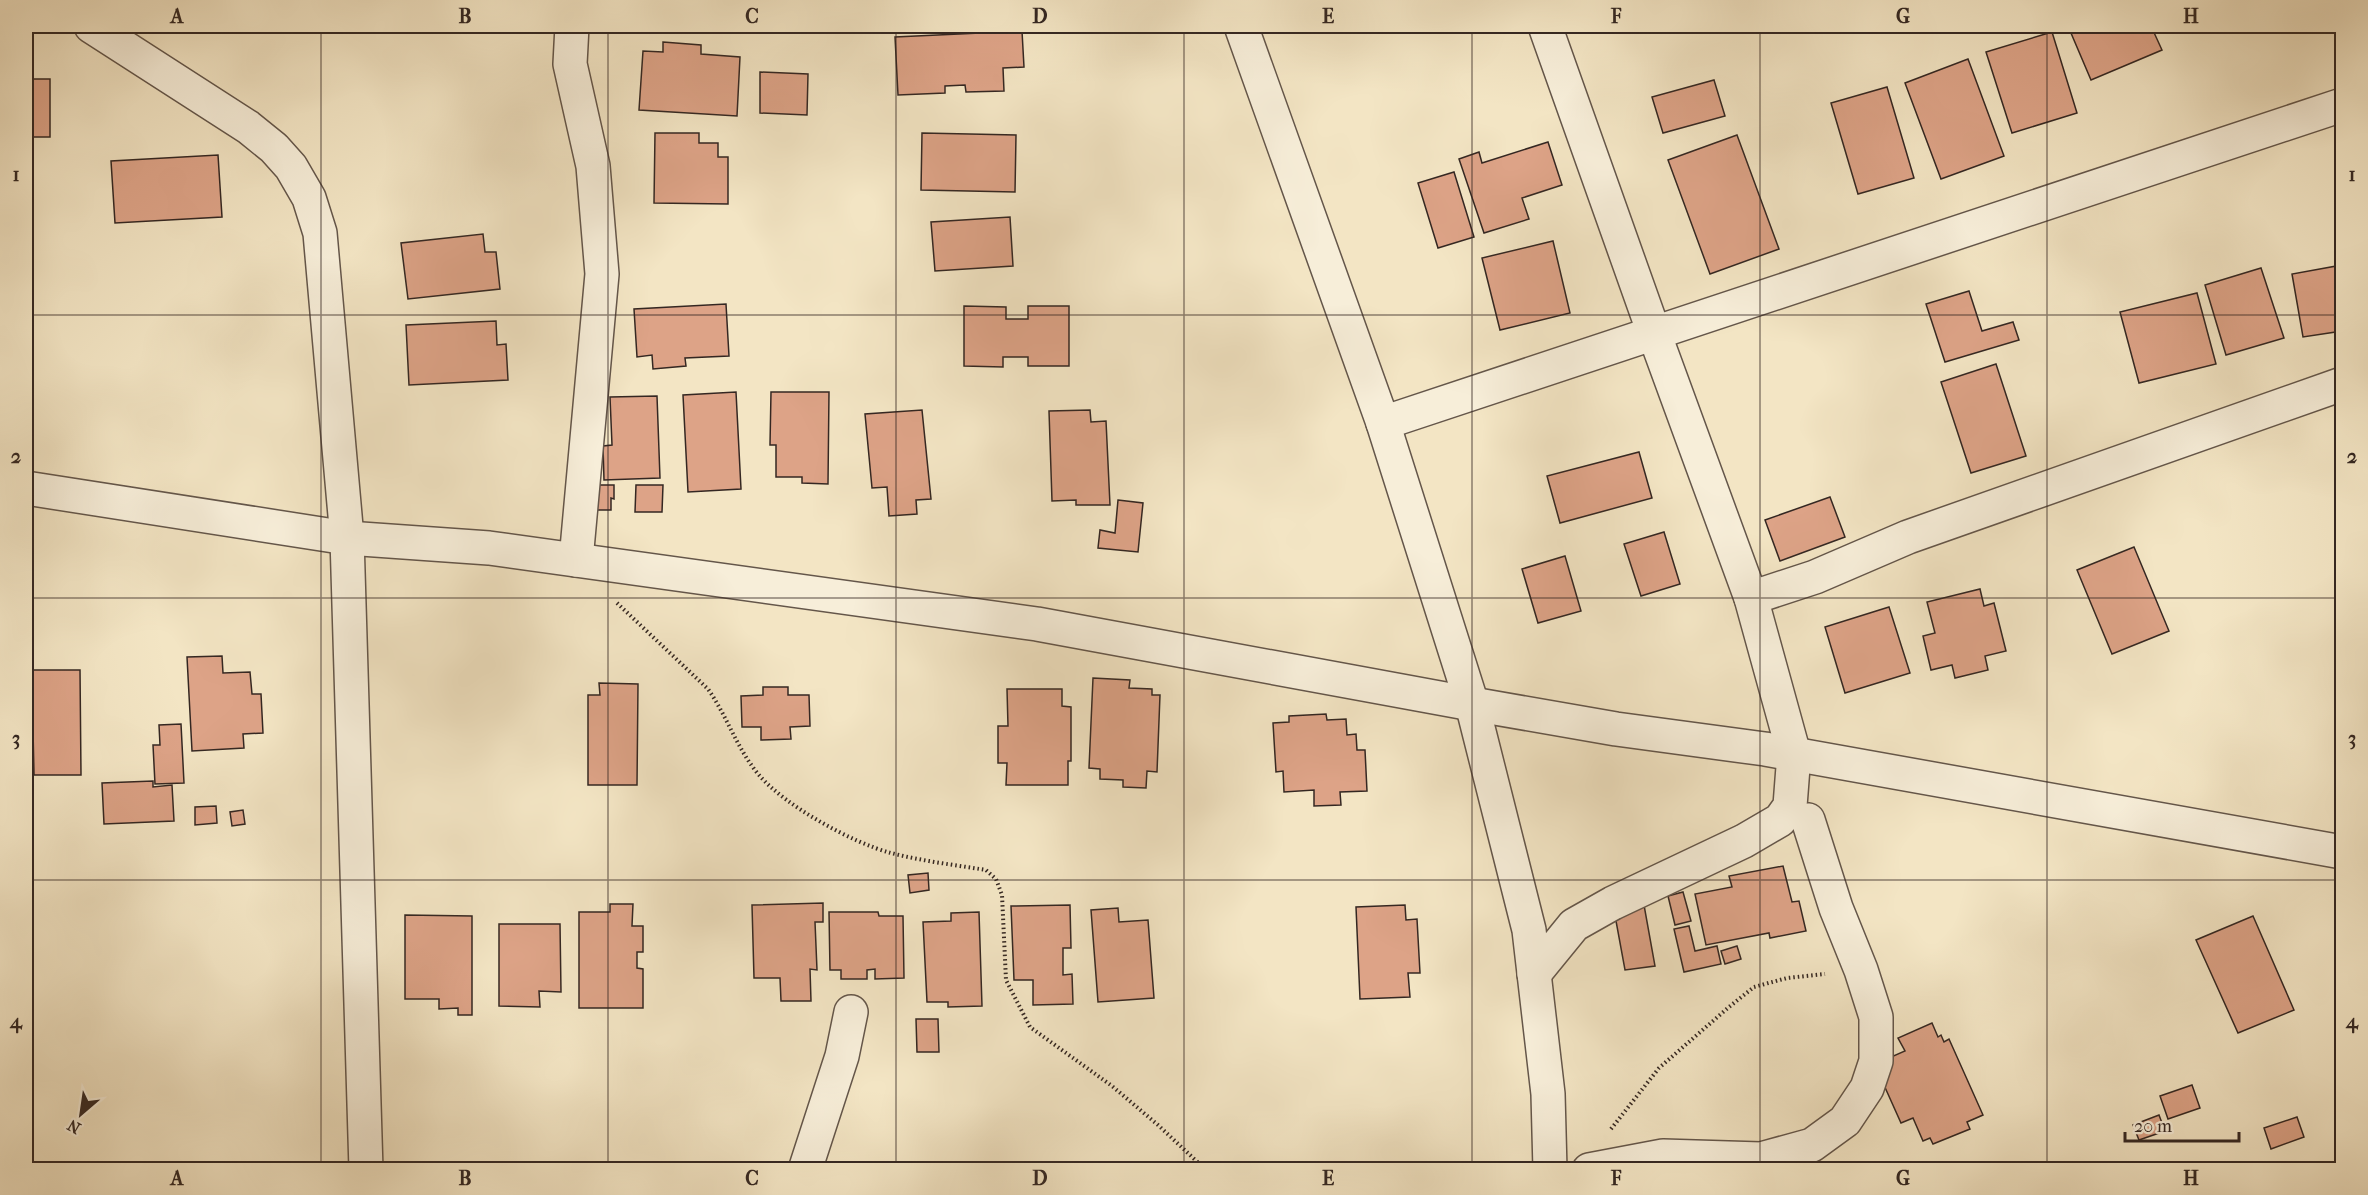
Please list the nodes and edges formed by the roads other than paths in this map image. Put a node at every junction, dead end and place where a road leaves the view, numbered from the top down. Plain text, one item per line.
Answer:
1 (91, 26) edge
2 (572, 26) edge
3 (1241, 26) edge
4 (1545, 26) edge
5 (2343, 105) edge
6 (1654, 333) junction
7 (2343, 384) edge
8 (1383, 423) junction
9 (26, 488) edge
10 (347, 538) junction
11 (576, 560) junction
12 (1751, 598) junction
13 (1472, 704) junction
14 (1794, 754) junction
15 (1809, 820) dead end
16 (2343, 852) edge
17 (1534, 974) junction
18 (851, 1012) dead end
19 (1795, 1160) edge
20 (366, 1170) edge
21 (805, 1170) edge
22 (1550, 1170) edge
23 (1589, 1170) edge

1 - 10 street
2 - 11 street
3 - 8 street
4 - 6 street
5 - 6 street
6 - 8 street
6 - 12 street
7 - 12 street
8 - 13 street
9 - 10 street
10 - 11 street
10 - 20 street
11 - 13 street
12 - 14 street
13 - 14 street
13 - 17 street
14 - 16 street
14 - 17 street
15 - 19 street
17 - 22 street
18 - 21 street
19 - 23 street

